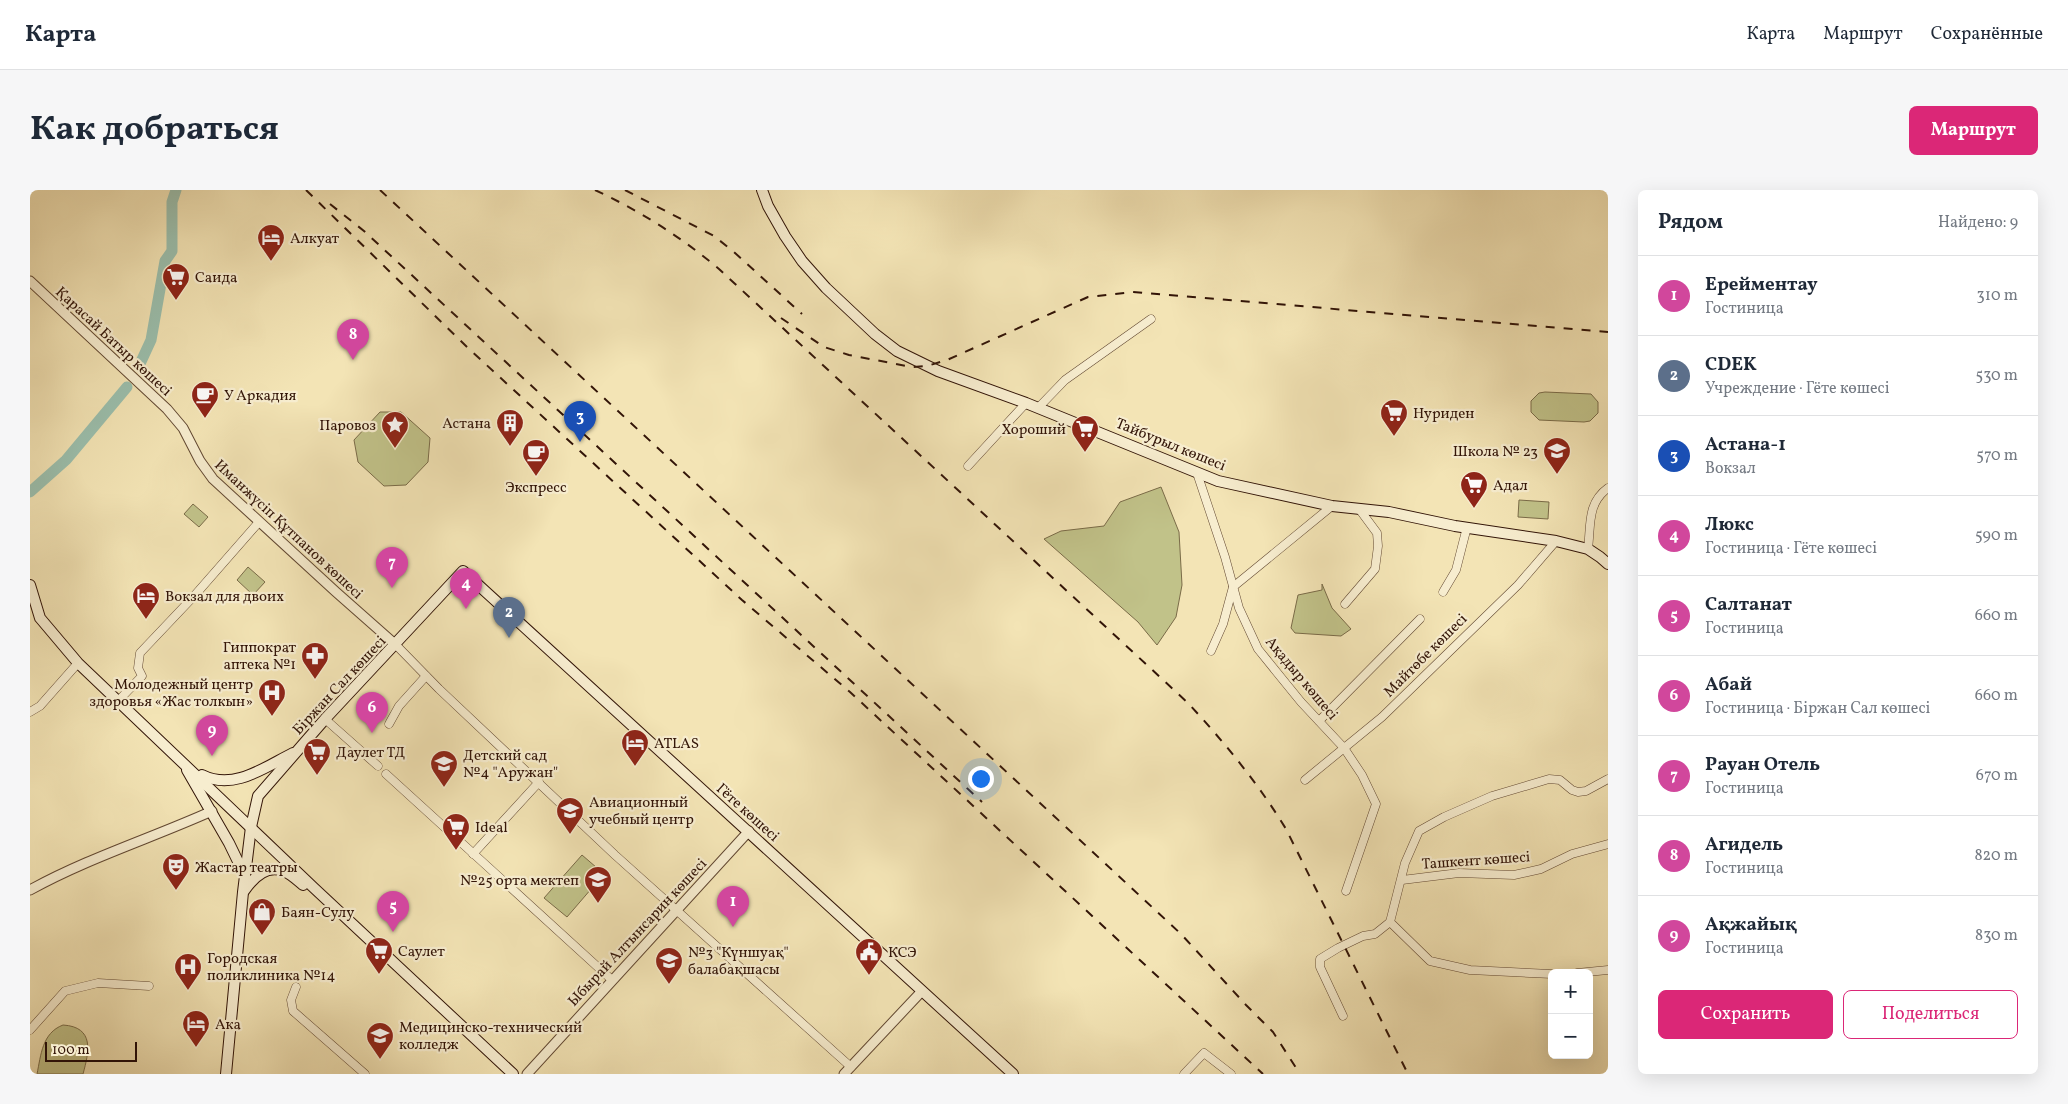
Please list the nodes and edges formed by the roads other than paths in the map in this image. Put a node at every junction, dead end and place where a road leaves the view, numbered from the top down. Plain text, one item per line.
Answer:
1 (762, 190) edge
2 (30, 281) edge
3 (1151, 319) dead end
4 (1026, 403) junction
5 (1038, 408) junction
6 (178, 421) joint
7 (968, 466) dead end
8 (1197, 473) junction
9 (1608, 488) edge
10 (1332, 506) junction
11 (1360, 510) junction
12 (259, 522) junction
13 (1467, 527) junction
14 (1556, 541) junction
15 (1588, 549) junction
16 (1608, 564) edge
17 (463, 571) joint
18 (30, 584) edge
19 (1233, 586) junction
20 (1443, 592) dead end
21 (1345, 604) dead end
22 (1420, 619) dead end
23 (396, 645) junction
24 (1211, 651) dead end
25 (78, 663) junction
26 (426, 676) junction
27 (118, 701) junction
28 (30, 712) edge
29 (326, 719) junction
30 (1319, 721) junction
31 (389, 724) dead end
32 (1344, 748) junction
33 (298, 750) junction
34 (182, 760) junction
35 (378, 766) dead end
36 (191, 768) junction
37 (386, 774) dead end
38 (1608, 779) edge
39 (1305, 780) dead end
40 (539, 782) junction
41 (212, 811) junction
42 (251, 827) junction
43 (748, 831) junction
44 (1608, 844) edge
45 (473, 854) junction
46 (245, 877) junction
47 (1402, 880) junction
48 (30, 890) edge
49 (1346, 890) dead end
50 (243, 892) junction
51 (327, 901) junction
52 (676, 911) junction
53 (1390, 922) junction
54 (1608, 970) edge
55 (1593, 971) edge
56 (1548, 974) edge
57 (612, 980) junction
58 (149, 986) dead end
59 (296, 987) dead end
60 (922, 991) junction
61 (1343, 1016) dead end
62 (30, 1030) edge
63 (847, 1070) edge
64 (226, 1074) edge
65 (364, 1074) edge
66 (513, 1074) edge
67 (527, 1074) edge
68 (1013, 1074) edge
69 (1184, 1074) edge
70 (1231, 1074) edge

1 - 4 main road, Тайбурыл көшесі
2 - 6 street, Қарасай Батыр көшесі
3 - 5 street
4 - 5 main road, Тайбурыл көшесі
4 - 7 street
5 - 8 main road, Тайбурыл көшесі
6 - 12 street, Иманжүсіп Құтпанов көшесі
8 - 10 main road, Тайбурыл көшесі
8 - 19 street, Ақадыр көшесі
9 - 15 street
10 - 11 main road, Тайбурыл көшесі
10 - 19 street
11 - 13 main road, Тайбурыл көшесі
11 - 21 street
12 - 23 street, Иманжүсіп Құтпанов көшесі
12 - 27 street
13 - 14 main road, Тайбурыл көшесі
13 - 20 street
14 - 15 main road, Тайбурыл көшесі
14 - 32 street, Майтөбе көшесі
15 - 16 main road
17 - 23 main road, Біржан Сал көшесі
17 - 43 main road, Гёте көшесі
18 - 25 main road
19 - 24 street
19 - 30 street, Ақадыр көшесі
22 - 30 street
23 - 26 street
23 - 29 main road, Біржан Сал көшесі
25 - 27 main road
25 - 28 street
26 - 31 street
26 - 40 street
27 - 34 main road
29 - 33 main road, Біржан Сал көшесі
29 - 35 street
30 - 32 street, Ақадыр көшесі
32 - 39 street, Майтөбе көшесі
32 - 49 street, Ақадыр көшесі
33 - 36 main road
33 - 42 main road, Біржан Сал көшесі
34 - 36 main road
34 - 41 main road
36 - 42 main road
37 - 45 street
38 - 47 street
40 - 45 street
40 - 52 street
41 - 46 main road
41 - 48 street
42 - 46 main road, Біржан Сал көшесі
42 - 51 main road
43 - 52 street, Ыбырай Алтынсарин көшесі
43 - 60 main road, Гёте көшесі
44 - 47 street, Ташкент көшесі
45 - 57 street
46 - 50 main road, Біржан Сал көшесі
47 - 53 street
50 - 51 main road
50 - 64 main road, Біржан Сал көшесі
51 - 66 main road
52 - 57 street, Ыбырай Алтынсарин көшесі
52 - 63 street
53 - 56 street
53 - 61 street
54 - 55 street
57 - 67 street, Ыбырай Алтынсарин көшесі
58 - 62 street
59 - 65 street
60 - 63 street
60 - 68 main road, Гёте көшесі
69 - 70 street

